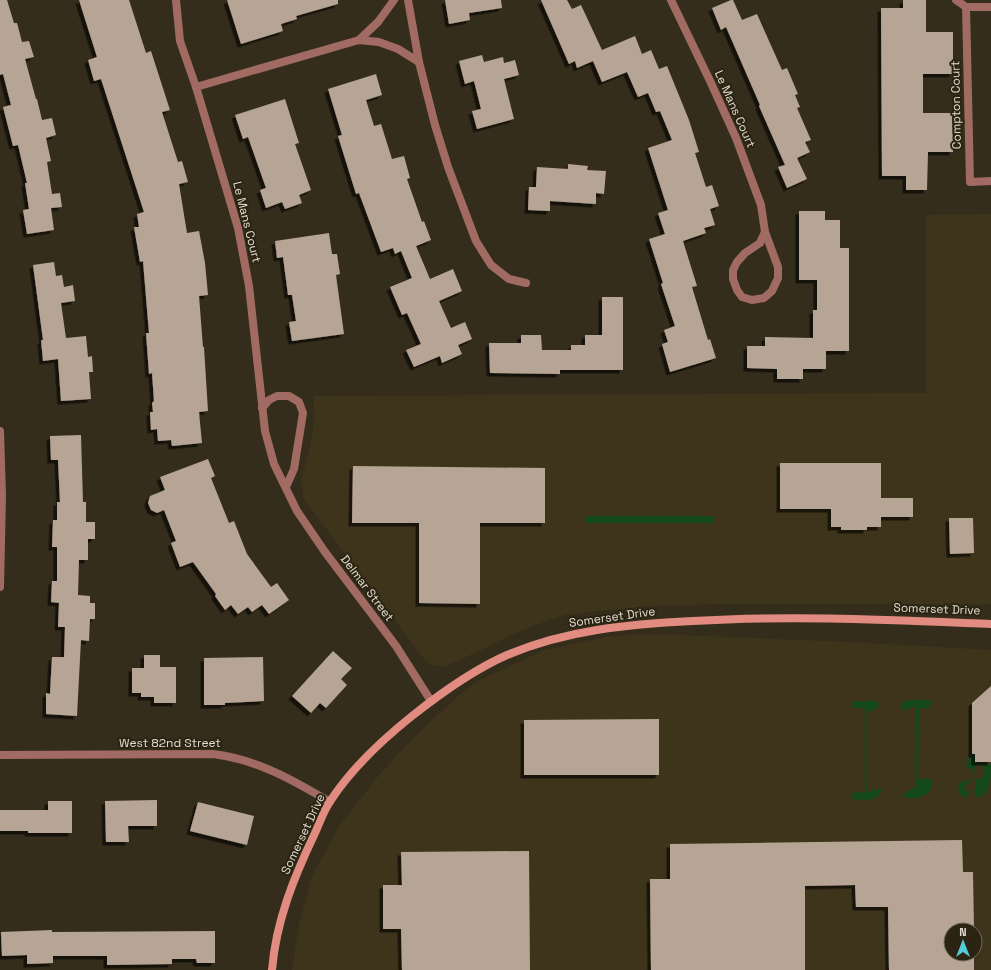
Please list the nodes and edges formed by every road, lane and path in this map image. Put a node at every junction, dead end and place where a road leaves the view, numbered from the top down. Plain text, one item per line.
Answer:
1 (176, 0) edge
2 (394, 0) edge
3 (408, 0) edge
4 (671, 0) edge
5 (956, 0) edge
6 (966, 7) junction
7 (991, 7) edge
8 (359, 40) junction
9 (419, 62) junction
10 (196, 87) junction
11 (991, 181) edge
12 (765, 232) junction
13 (526, 283) dead end
14 (257, 367) joint
15 (262, 408) junction
16 (0, 430) edge
17 (286, 488) junction
18 (0, 587) edge
19 (991, 624) edge
20 (431, 701) junction
21 (0, 755) edge
22 (330, 802) junction
23 (272, 970) edge

1 - 10 street, Le Mans Court
2 - 8 street
3 - 9 street
4 - 12 street, Le Mans Court
5 - 6 street
6 - 7 street
6 - 11 street, Compton Court
8 - 9 street
8 - 10 street
9 - 13 street
10 - 14 street, Le Mans Court
12 - 12 street, Le Mans Court
14 - 15 street, Delmar Street
15 - 17 street, Delmar Street
15 - 17 street
16 - 18 street
17 - 20 street, Delmar Street
19 - 20 street, Somerset Drive
20 - 22 street, Somerset Drive
21 - 22 street, West 82nd Street
22 - 23 street, Somerset Drive

